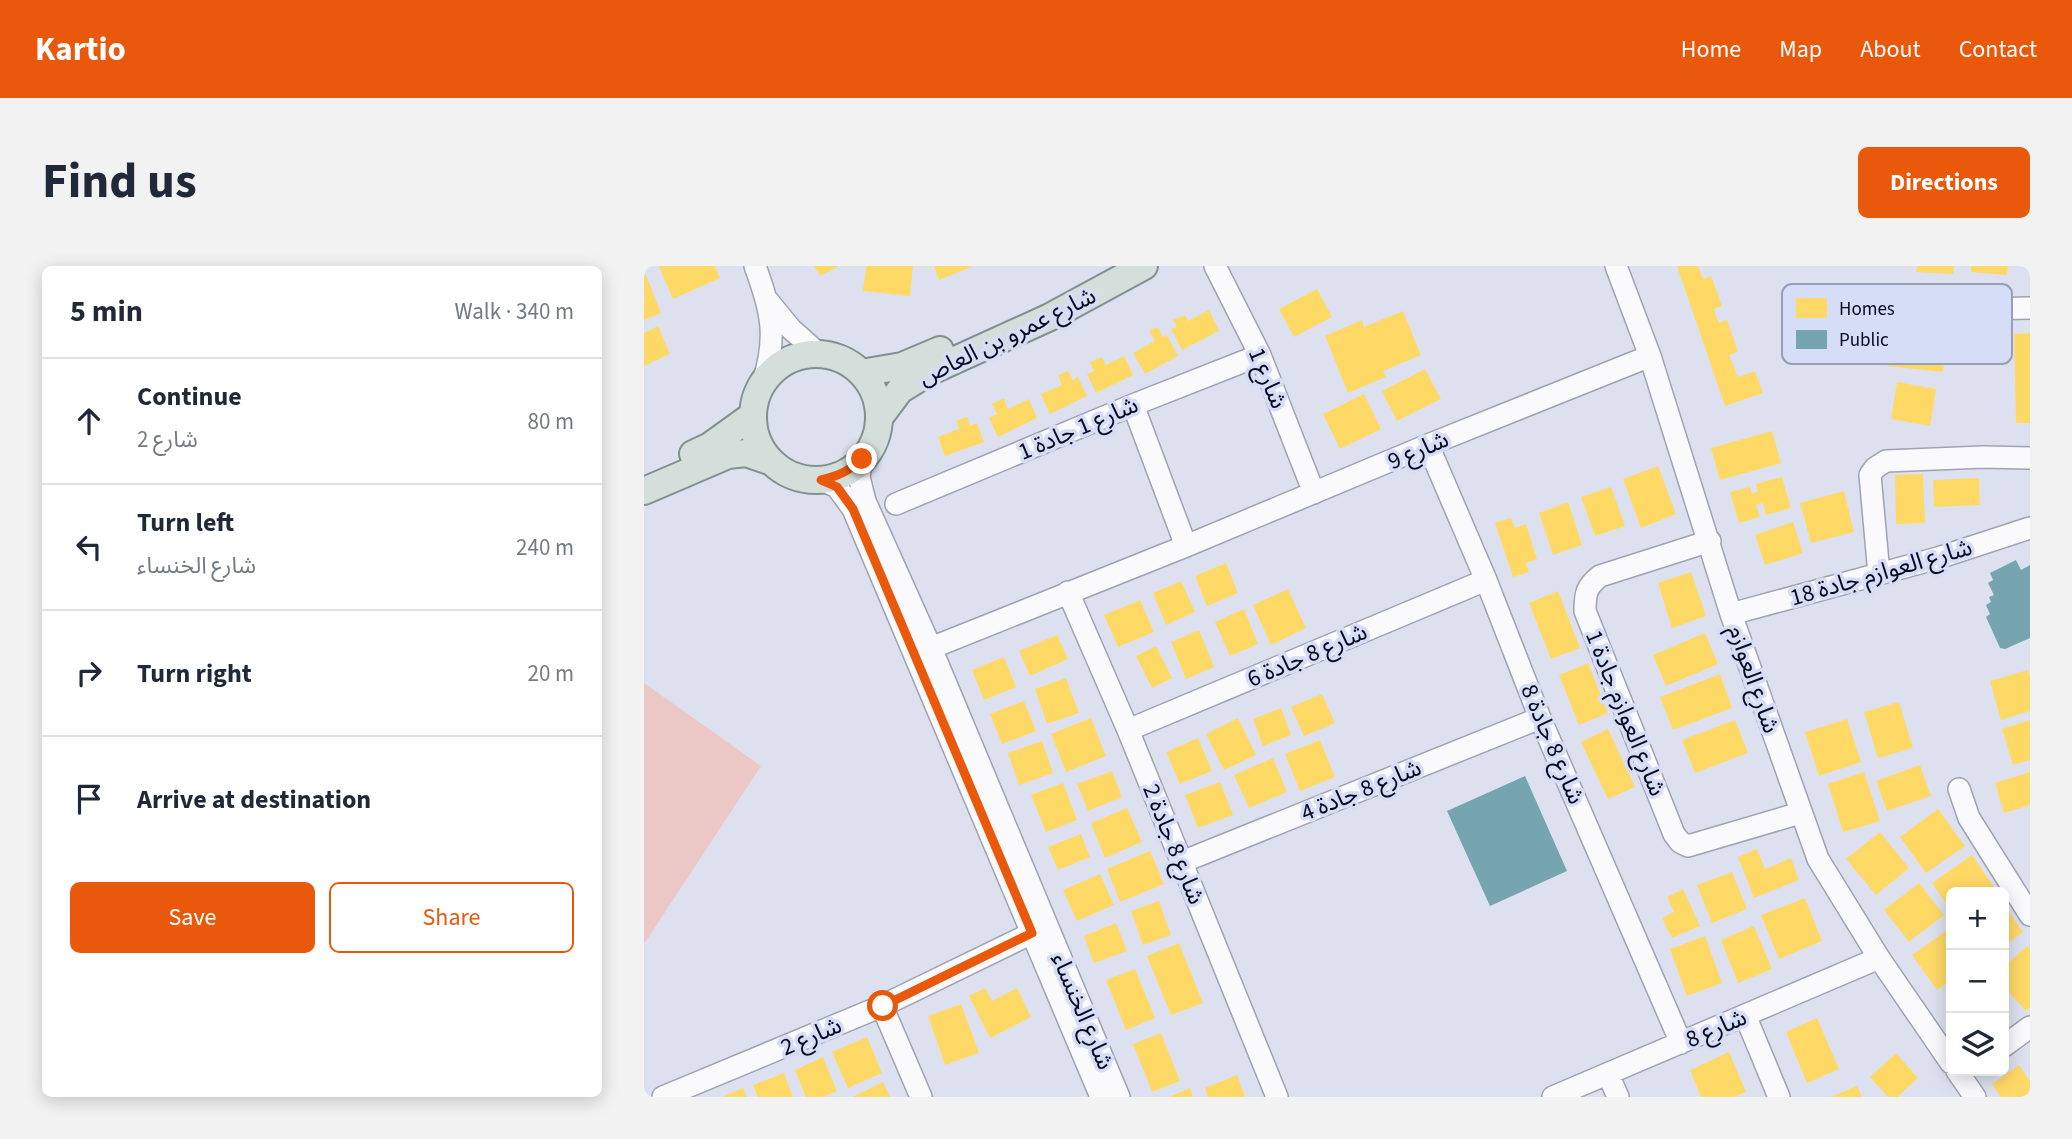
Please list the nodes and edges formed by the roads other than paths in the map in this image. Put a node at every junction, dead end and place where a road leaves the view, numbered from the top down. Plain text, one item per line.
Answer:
1 (754, 266) edge
2 (1107, 266) edge
3 (1144, 266) edge
4 (1215, 266) edge
5 (1616, 266) edge
6 (767, 300) junction
7 (2012, 308) edge
8 (2030, 308) edge
9 (819, 354) junction
10 (1260, 355) junction
11 (1650, 356) junction
12 (861, 373) junction
13 (763, 382) junction
14 (1133, 405) junction
15 (753, 415) junction
16 (879, 418) junction
17 (1428, 444) junction
18 (2030, 458) edge
19 (862, 459) junction
20 (772, 462) junction
21 (644, 475) edge
22 (821, 480) junction
23 (644, 491) edge
24 (1314, 494) junction
25 (897, 504) dead end
26 (2030, 528) edge
27 (1710, 541) junction
28 (1186, 546) junction
29 (1879, 574) junction
30 (1486, 580) junction
31 (1068, 592) junction
32 (1731, 614) junction
33 (931, 648) junction
34 (1541, 718) junction
35 (1128, 730) junction
36 (1959, 789) dead end
37 (1800, 813) junction
38 (1182, 862) junction
39 (2030, 915) edge
40 (1032, 933) junction
41 (1879, 958) junction
42 (883, 1006) junction
43 (1745, 1015) junction
44 (2030, 1027) edge
45 (2009, 1042) edge
46 (1681, 1043) junction
47 (1946, 1052) edge
48 (1608, 1074) junction
49 (1963, 1076) edge
50 (663, 1097) edge
51 (921, 1097) edge
52 (1101, 1097) edge
53 (1119, 1097) edge
54 (1277, 1097) edge
55 (1553, 1097) edge
56 (1618, 1097) edge
57 (1779, 1097) edge
58 (1975, 1097) edge

1 - 6 street
2 - 12 main road, شارع عمرو بن العاص
3 - 16 main road, شارع عمرو بن العاص
4 - 10 street, شارع 1
5 - 11 street, شارع العوازم
6 - 9 street
6 - 13 street
7 - 8 street
9 - 12 main road
9 - 13 main road
10 - 14 street, شارع 1 جادة 1
10 - 24 street, شارع 1
11 - 17 street, شارع 9
11 - 27 street, شارع العوازم
12 - 16 main road
13 - 15 main road
14 - 25 street, شارع 1 جادة 1
14 - 28 street
15 - 20 main road
15 - 21 main road
16 - 19 main road
17 - 24 street, شارع 9
17 - 30 street, شارع 8 جادة 8
18 - 29 street
19 - 22 main road
19 - 33 street, شارع الخنساء
20 - 22 main road
20 - 23 main road
22 - 40 street, شارع الخنساء
24 - 28 street, شارع 9
26 - 29 street, شارع العوازم جادة 18
27 - 32 street, شارع العوازم
27 - 37 street, شارع العوازم جادة 1
28 - 31 street, شارع 9
29 - 32 street, شارع العوازم جادة 18
30 - 34 street, شارع 8 جادة 8
30 - 35 street, شارع 8 جادة 6
31 - 33 street, شارع 9
31 - 35 street, شارع 8 جادة 2
32 - 37 street, شارع العوازم
33 - 53 street, شارع الخنساء
34 - 38 street, شارع 8 جادة 4
34 - 46 street, شارع 8 جادة 8
35 - 38 street, شارع 8 جادة 2
36 - 39 street
37 - 41 street, شارع العوازم
38 - 54 street, شارع 8 جادة 2
40 - 42 street, شارع 2
40 - 52 street, شارع الخنساء
41 - 43 street, شارع 8
41 - 47 street, شارع العوازم
42 - 50 street, شارع 2
42 - 51 street
43 - 46 street, شارع 8
43 - 57 street
44 - 45 street
46 - 48 street, شارع 8
48 - 55 street, شارع 8
48 - 56 street
49 - 58 street, شارع العوازم

